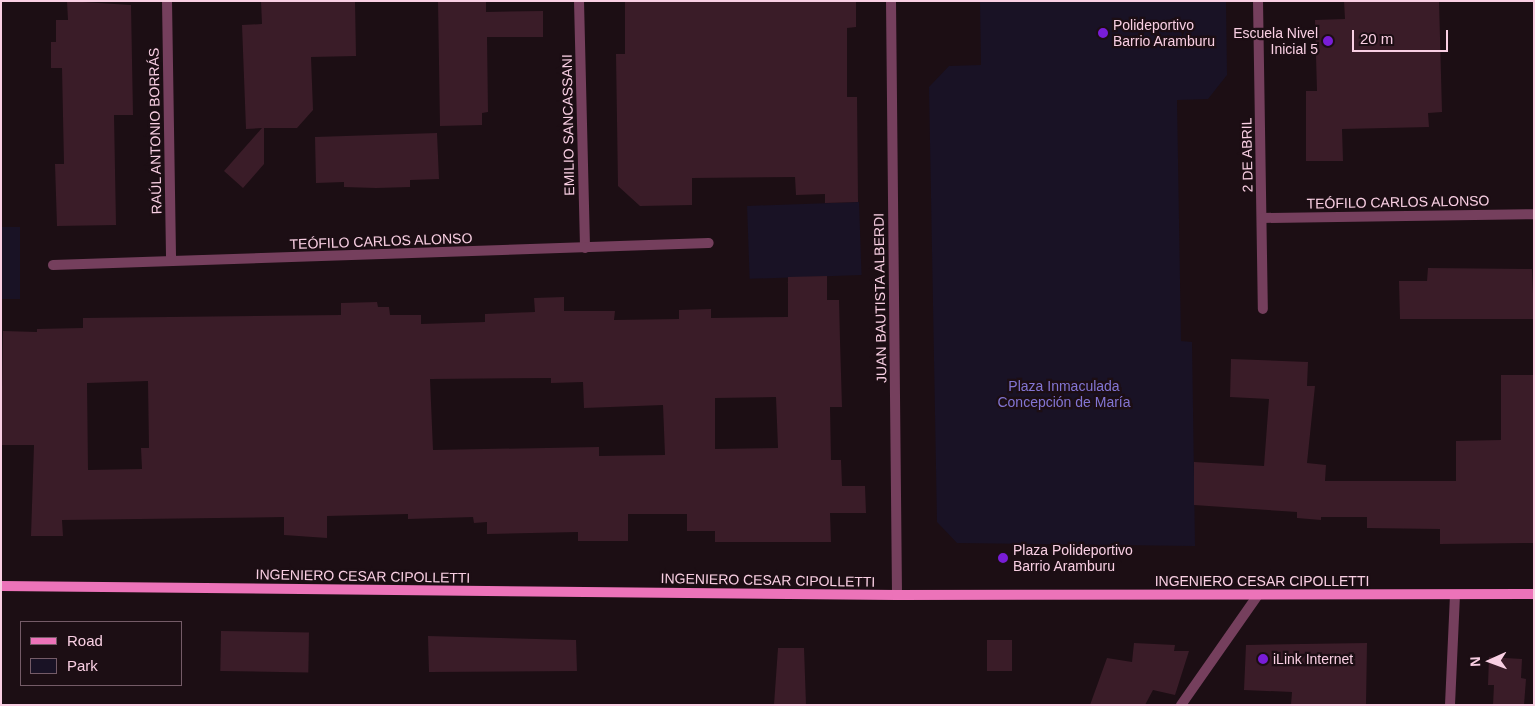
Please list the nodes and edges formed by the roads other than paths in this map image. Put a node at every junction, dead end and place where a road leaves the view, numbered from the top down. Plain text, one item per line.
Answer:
1 (167, 1) edge
2 (579, 1) edge
3 (891, 1) edge
4 (1258, 1) edge
5 (1534, 214) edge
6 (1262, 218) junction
7 (709, 243) dead end
8 (585, 248) junction
9 (171, 261) junction
10 (53, 265) dead end
11 (1263, 309) dead end
12 (1, 586) edge
13 (1534, 594) edge
14 (897, 595) junction
15 (1258, 595) junction
16 (1455, 595) junction
17 (1181, 705) edge
18 (1450, 705) edge

1 - 9 street, RAÚL ANTONIO BORRÁS
2 - 8 street, EMILIO SANCASSANI
3 - 14 street, JUAN BAUTISTA ALBERDI
4 - 6 street, 2 DE ABRIL
5 - 6 street, TEÓFILO CARLOS ALONSO
6 - 11 street, 2 DE ABRIL
7 - 8 street, TEÓFILO CARLOS ALONSO
8 - 9 street, TEÓFILO CARLOS ALONSO
9 - 10 street, TEÓFILO CARLOS ALONSO
12 - 14 main road, INGENIERO CESAR CIPOLLETTI
13 - 16 main road, INGENIERO CESAR CIPOLLETTI
14 - 15 main road, INGENIERO CESAR CIPOLLETTI
15 - 16 main road, INGENIERO CESAR CIPOLLETTI
15 - 17 street
16 - 18 street

